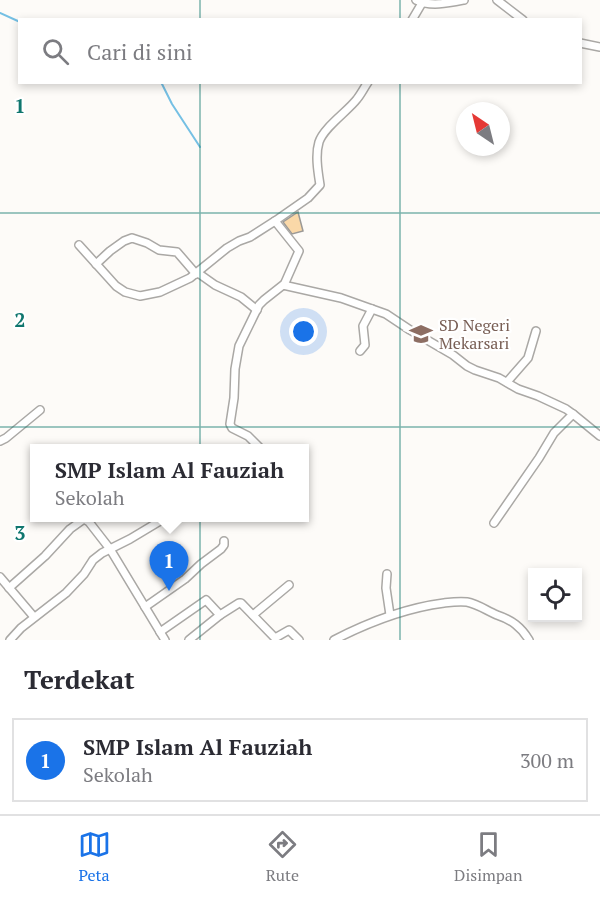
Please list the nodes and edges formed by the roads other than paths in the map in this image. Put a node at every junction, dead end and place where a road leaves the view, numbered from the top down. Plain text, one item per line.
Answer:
1 (464, 0) edge
2 (497, 0) edge
3 (419, 1) edge
4 (413, 18) edge
5 (520, 18) edge
6 (582, 43) edge
7 (600, 47) edge
8 (367, 84) edge
9 (275, 220) junction
10 (79, 245) dead end
11 (96, 264) junction
12 (197, 273) junction
13 (284, 285) junction
14 (372, 309) junction
15 (256, 310) junction
16 (536, 331) dead end
17 (360, 351) dead end
18 (507, 382) junction
19 (40, 410) dead end
20 (573, 414) junction
21 (600, 436) edge
22 (0, 441) edge
23 (256, 444) edge
24 (80, 522) edge
25 (89, 522) edge
26 (158, 522) edge
27 (494, 523) dead end
28 (224, 541) dead end
29 (110, 549) junction
30 (387, 574) dead end
31 (0, 577) edge
32 (289, 585) dead end
33 (9, 588) junction
34 (145, 607) junction
35 (220, 615) junction
36 (253, 615) junction
37 (390, 615) junction
38 (34, 617) junction
39 (160, 632) junction
40 (10, 640) edge
41 (165, 640) edge
42 (189, 640) edge
43 (299, 640) edge
44 (334, 640) edge
45 (529, 640) edge

1 - 3 street
2 - 5 street
3 - 4 street
6 - 7 street
8 - 9 street
9 - 12 street
9 - 13 street
10 - 11 street
11 - 12 street
11 - 12 street
12 - 15 street
13 - 14 street
13 - 15 street
14 - 17 street
14 - 18 street
15 - 23 street
16 - 18 street
18 - 20 street
19 - 22 street
20 - 21 street
20 - 27 street
24 - 33 street
25 - 29 street
26 - 29 street
28 - 34 street
29 - 34 street
29 - 38 street
30 - 37 street
31 - 33 street
32 - 36 street
33 - 38 street
34 - 39 street
35 - 36 street
35 - 39 street
35 - 42 street
36 - 43 street
37 - 44 street
37 - 45 street
38 - 40 street
39 - 41 street

